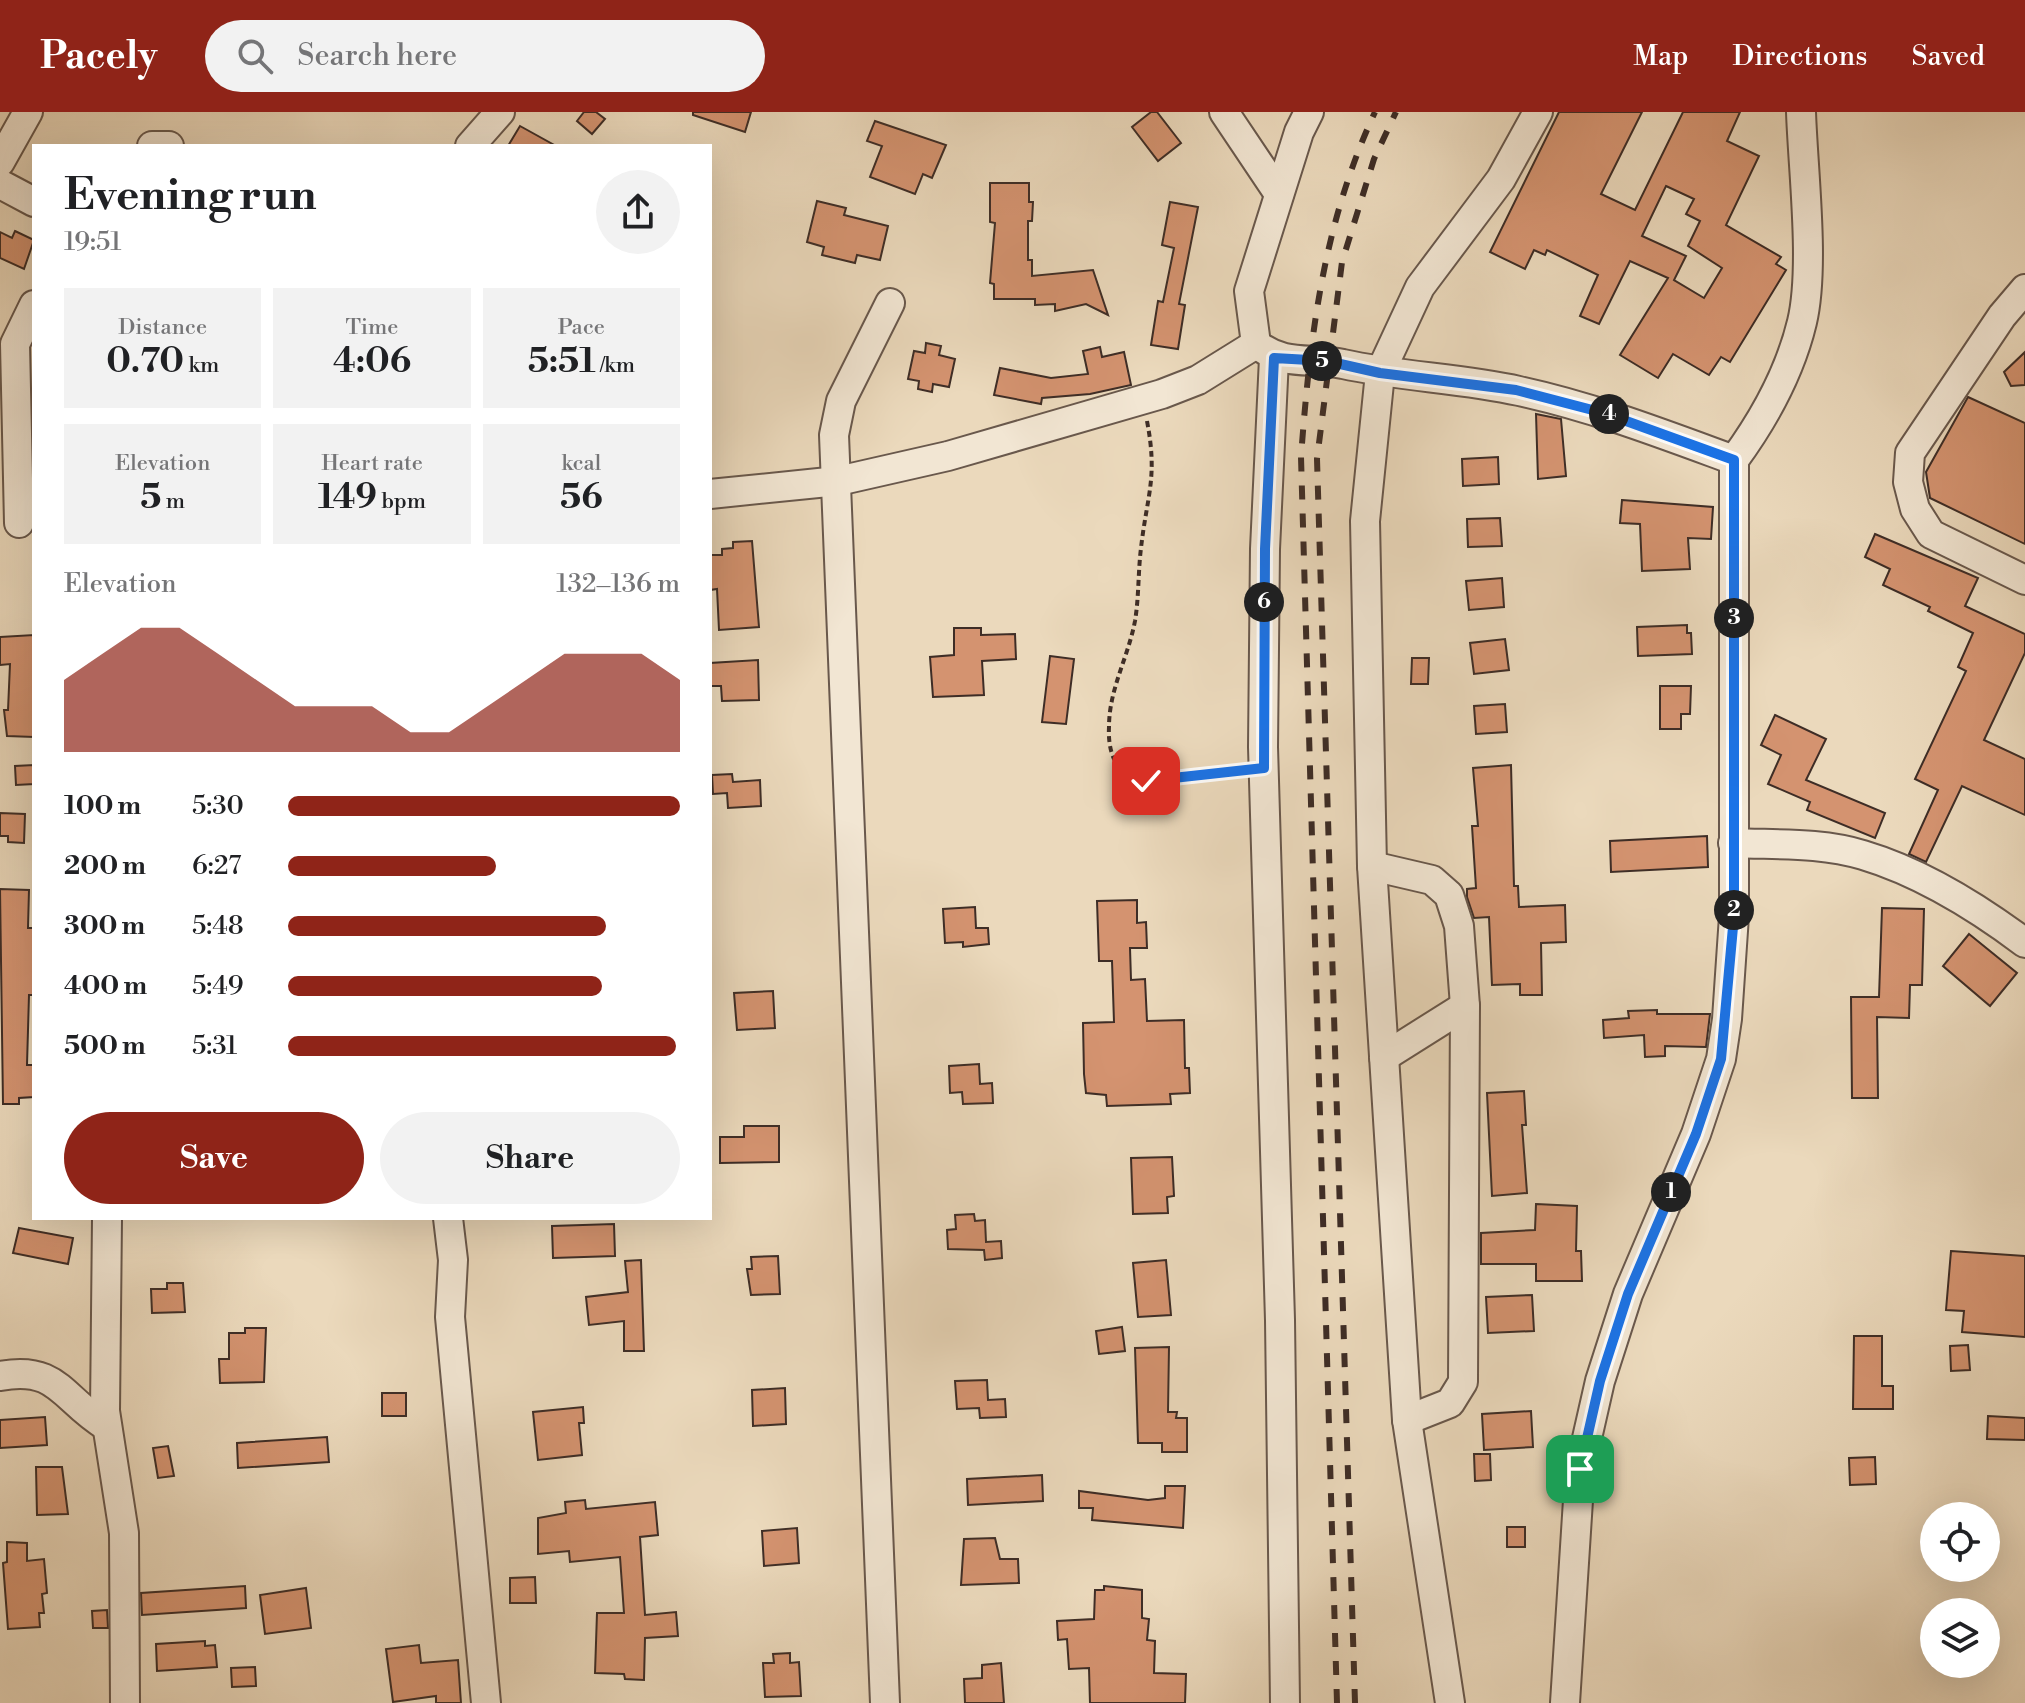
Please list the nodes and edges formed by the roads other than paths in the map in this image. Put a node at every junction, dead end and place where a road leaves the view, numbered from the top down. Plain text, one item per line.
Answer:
1 (28, 112) edge
2 (500, 112) edge
3 (1224, 112) edge
4 (1309, 112) edge
5 (1538, 112) edge
6 (1801, 112) edge
7 (472, 144) edge
8 (0, 162) edge
9 (0, 184) edge
10 (1279, 194) junction
11 (32, 201) edge
12 (2025, 289) edge
13 (890, 303) dead end
14 (32, 308) edge
15 (7, 343) edge
16 (1265, 351) junction
17 (1380, 373) junction
18 (1734, 460) junction
19 (838, 481) junction
20 (712, 494) edge
21 (18, 523) edge
22 (2025, 580) edge
23 (1733, 843) junction
24 (1372, 866) junction
25 (2025, 943) edge
26 (1465, 1006) junction
27 (1384, 1057) junction
28 (107, 1220) edge
29 (448, 1220) edge
30 (0, 1376) edge
31 (1407, 1420) junction
32 (106, 1426) junction
33 (125, 1703) edge
34 (486, 1703) edge
35 (885, 1703) edge
36 (1285, 1703) edge
37 (1450, 1703) edge
38 (1565, 1703) edge

1 - 8 street
2 - 7 street
3 - 10 street
4 - 10 street
5 - 17 street
6 - 18 street
9 - 11 street
10 - 16 street
12 - 22 street
13 - 19 street
14 - 15 street
15 - 21 street
16 - 17 street
16 - 19 street
16 - 36 street
17 - 18 street
17 - 24 street
18 - 23 street
19 - 20 street
19 - 35 street
23 - 25 street
23 - 38 street
24 - 26 street
24 - 27 street
26 - 27 street
26 - 31 street
27 - 31 street
28 - 32 street
29 - 34 street
30 - 32 street
31 - 37 street
32 - 33 street

